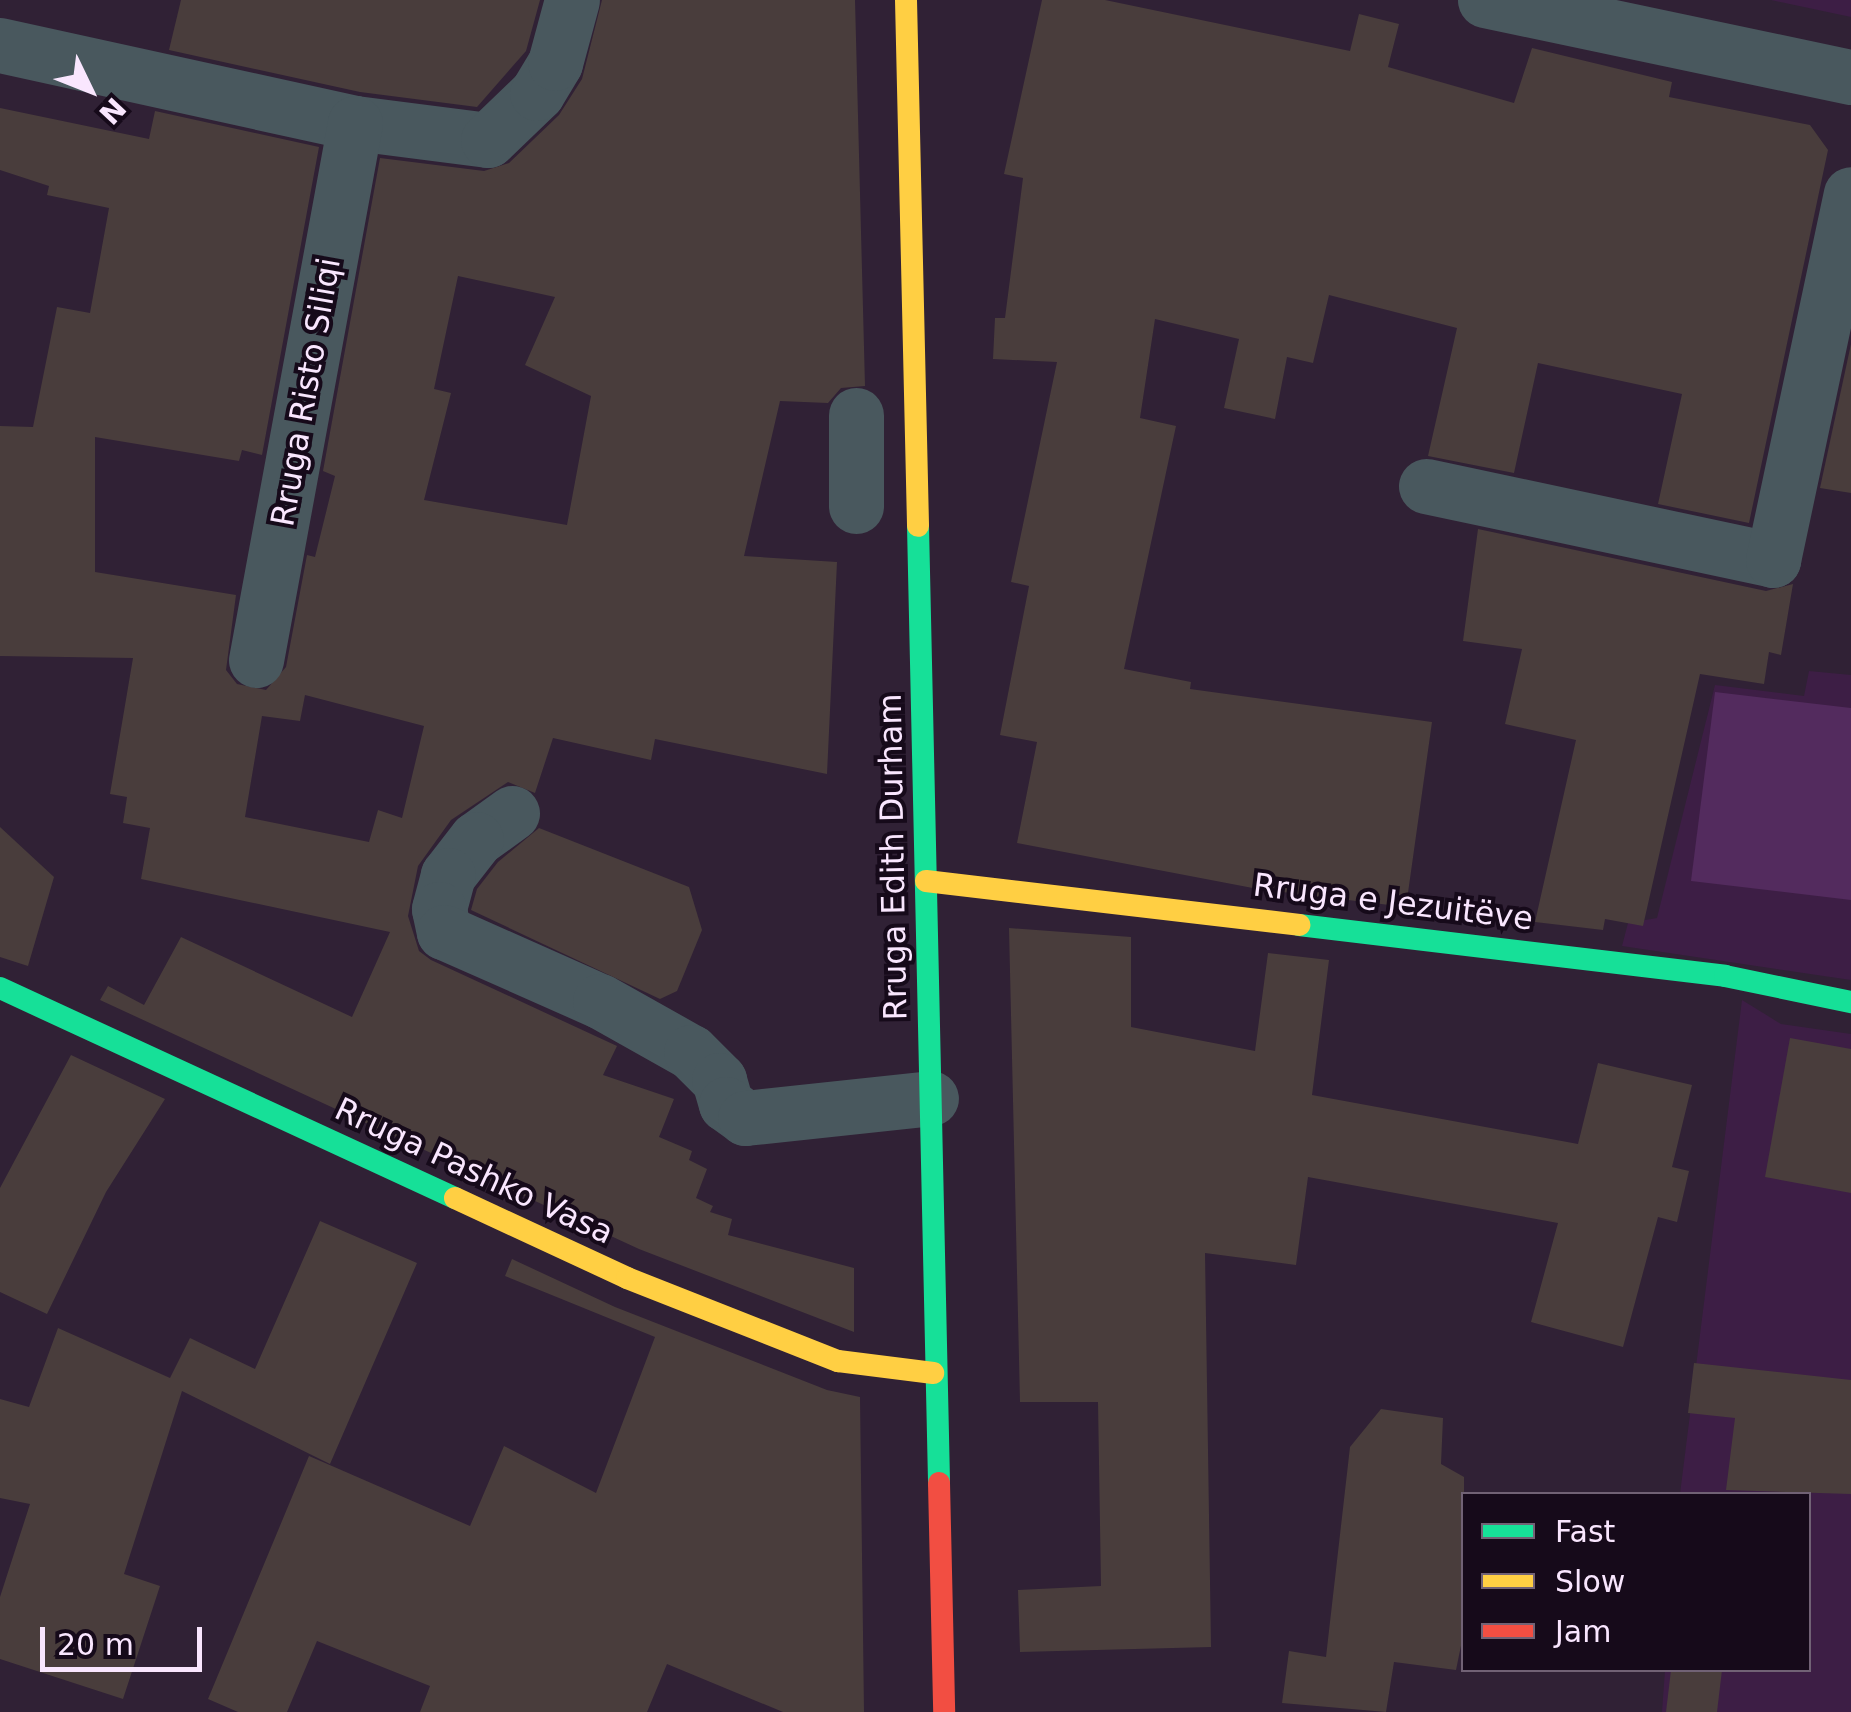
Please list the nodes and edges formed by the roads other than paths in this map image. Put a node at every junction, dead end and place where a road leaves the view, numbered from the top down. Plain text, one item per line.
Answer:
1 (572, 0) edge
2 (906, 0) edge
3 (1485, 0) edge
4 (0, 45) edge
5 (1851, 78) edge
6 (356, 123) junction
7 (1851, 194) edge
8 (856, 415) dead end
9 (1426, 486) dead end
10 (856, 506) dead end
11 (256, 660) dead end
12 (512, 813) dead end
13 (926, 880) junction
14 (0, 988) edge
15 (1851, 1002) edge
16 (931, 1098) junction
17 (933, 1373) junction
18 (944, 1712) edge

1 - 6 street
2 - 13 street, Rruga Edith Durham
3 - 5 street
4 - 6 street
6 - 11 street, Rruga Risto Siliqi
7 - 9 street
8 - 10 street
12 - 16 street
13 - 15 street, Rruga e Jezuitëve
13 - 16 street, Rruga Edith Durham
14 - 17 street, Rruga Pashko Vasa
16 - 17 street, Rruga Edith Durham
17 - 18 street, Rruga Edith Durham

